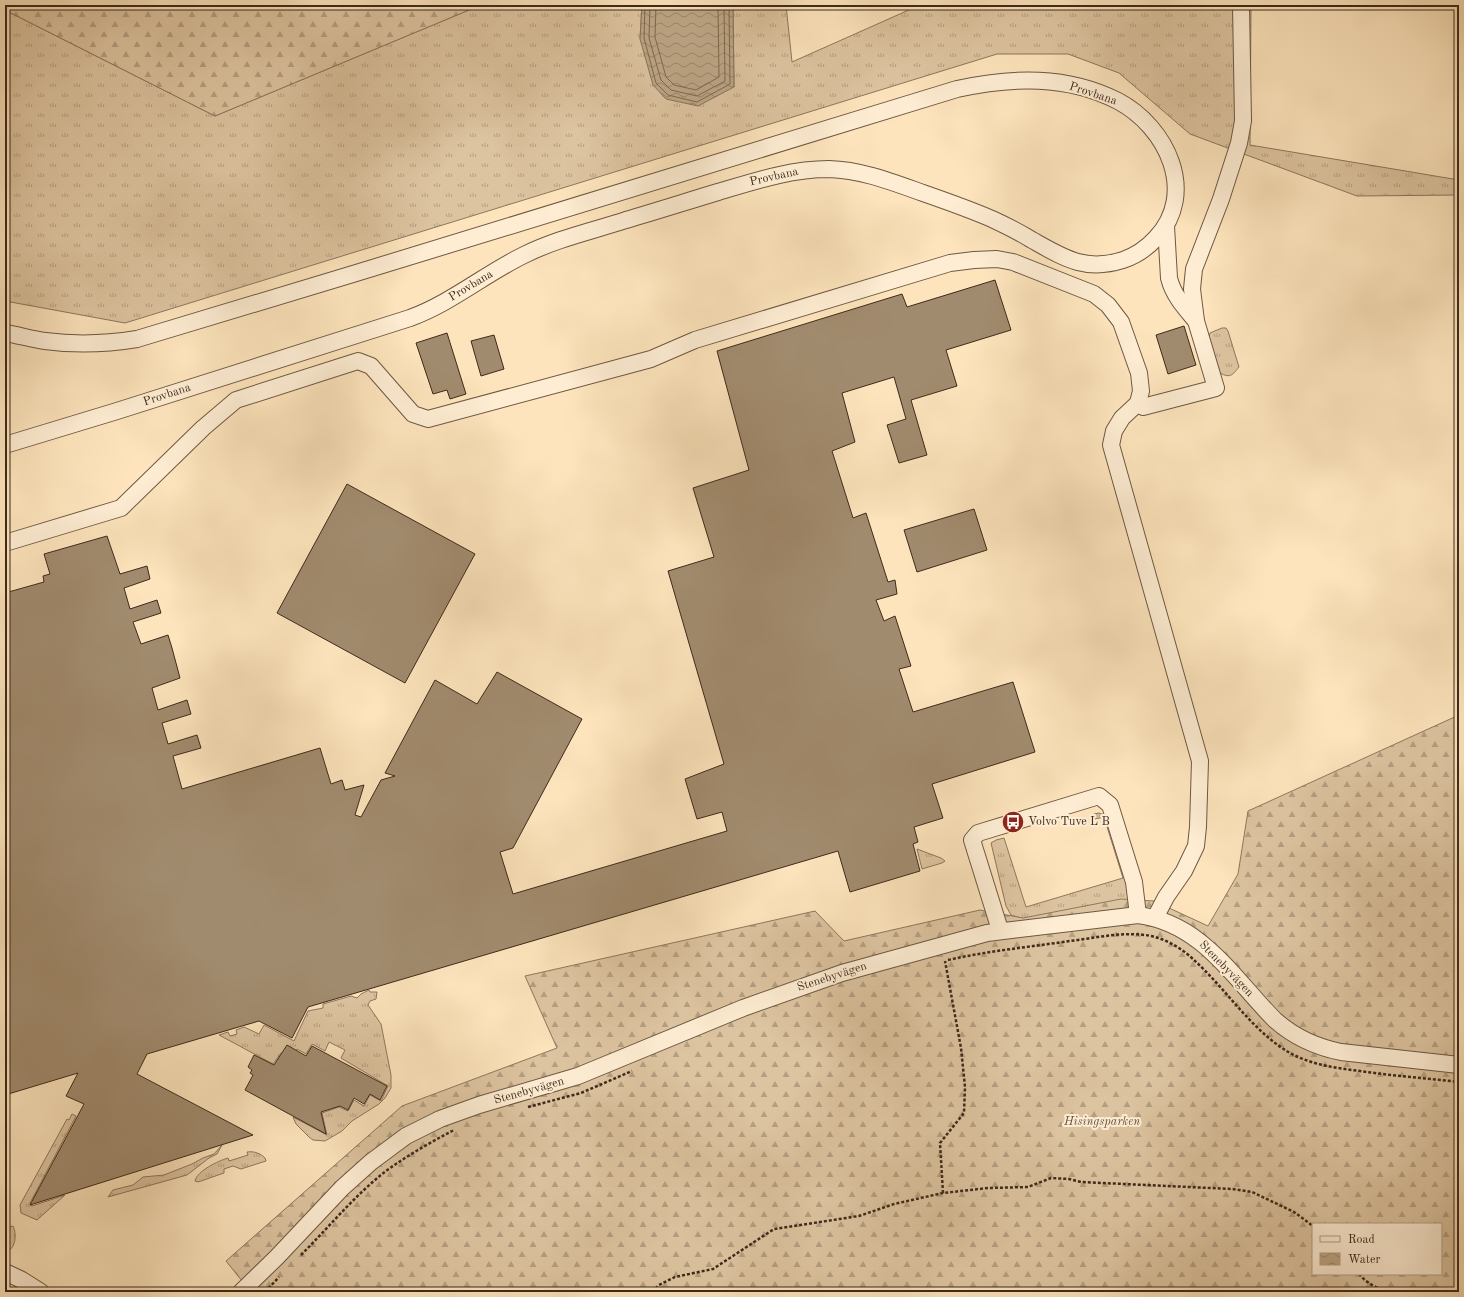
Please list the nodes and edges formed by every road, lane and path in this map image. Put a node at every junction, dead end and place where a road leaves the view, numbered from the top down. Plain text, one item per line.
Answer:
1 (1241, 5) edge
2 (1166, 226) junction
3 (1196, 321) junction
4 (5, 333) edge
5 (1138, 403) junction
6 (5, 445) edge
7 (5, 543) edge
8 (1138, 915) junction
9 (1155, 918) junction
10 (1000, 930) junction
11 (945, 961) junction
12 (938, 963) dead end
13 (1459, 1065) edge
14 (636, 1069) dead end
15 (1459, 1082) edge
16 (527, 1107) dead end
17 (460, 1128) dead end
18 (943, 1192) junction
19 (1312, 1225) edge
20 (298, 1258) dead end
21 (5, 1272) edge
22 (281, 1275) dead end
23 (1359, 1275) edge
24 (41, 1292) edge
25 (241, 1292) edge
26 (264, 1292) edge
27 (652, 1292) edge
28 (1393, 1292) edge

1 - 3 street
2 - 3 street
2 - 4 street, Provbana
2 - 6 street, Provbana
3 - 5 street
5 - 7 street
5 - 9 street
8 - 9 street, Stenebyvägen
8 - 10 street, Stenebyvägen
8 - 10 street
9 - 13 street, Stenebyvägen
10 - 25 street, Stenebyvägen
11 - 12 path
11 - 15 path
11 - 18 path
14 - 16 path
17 - 20 path
18 - 19 path
18 - 27 path
21 - 24 street
22 - 26 path
23 - 28 path

